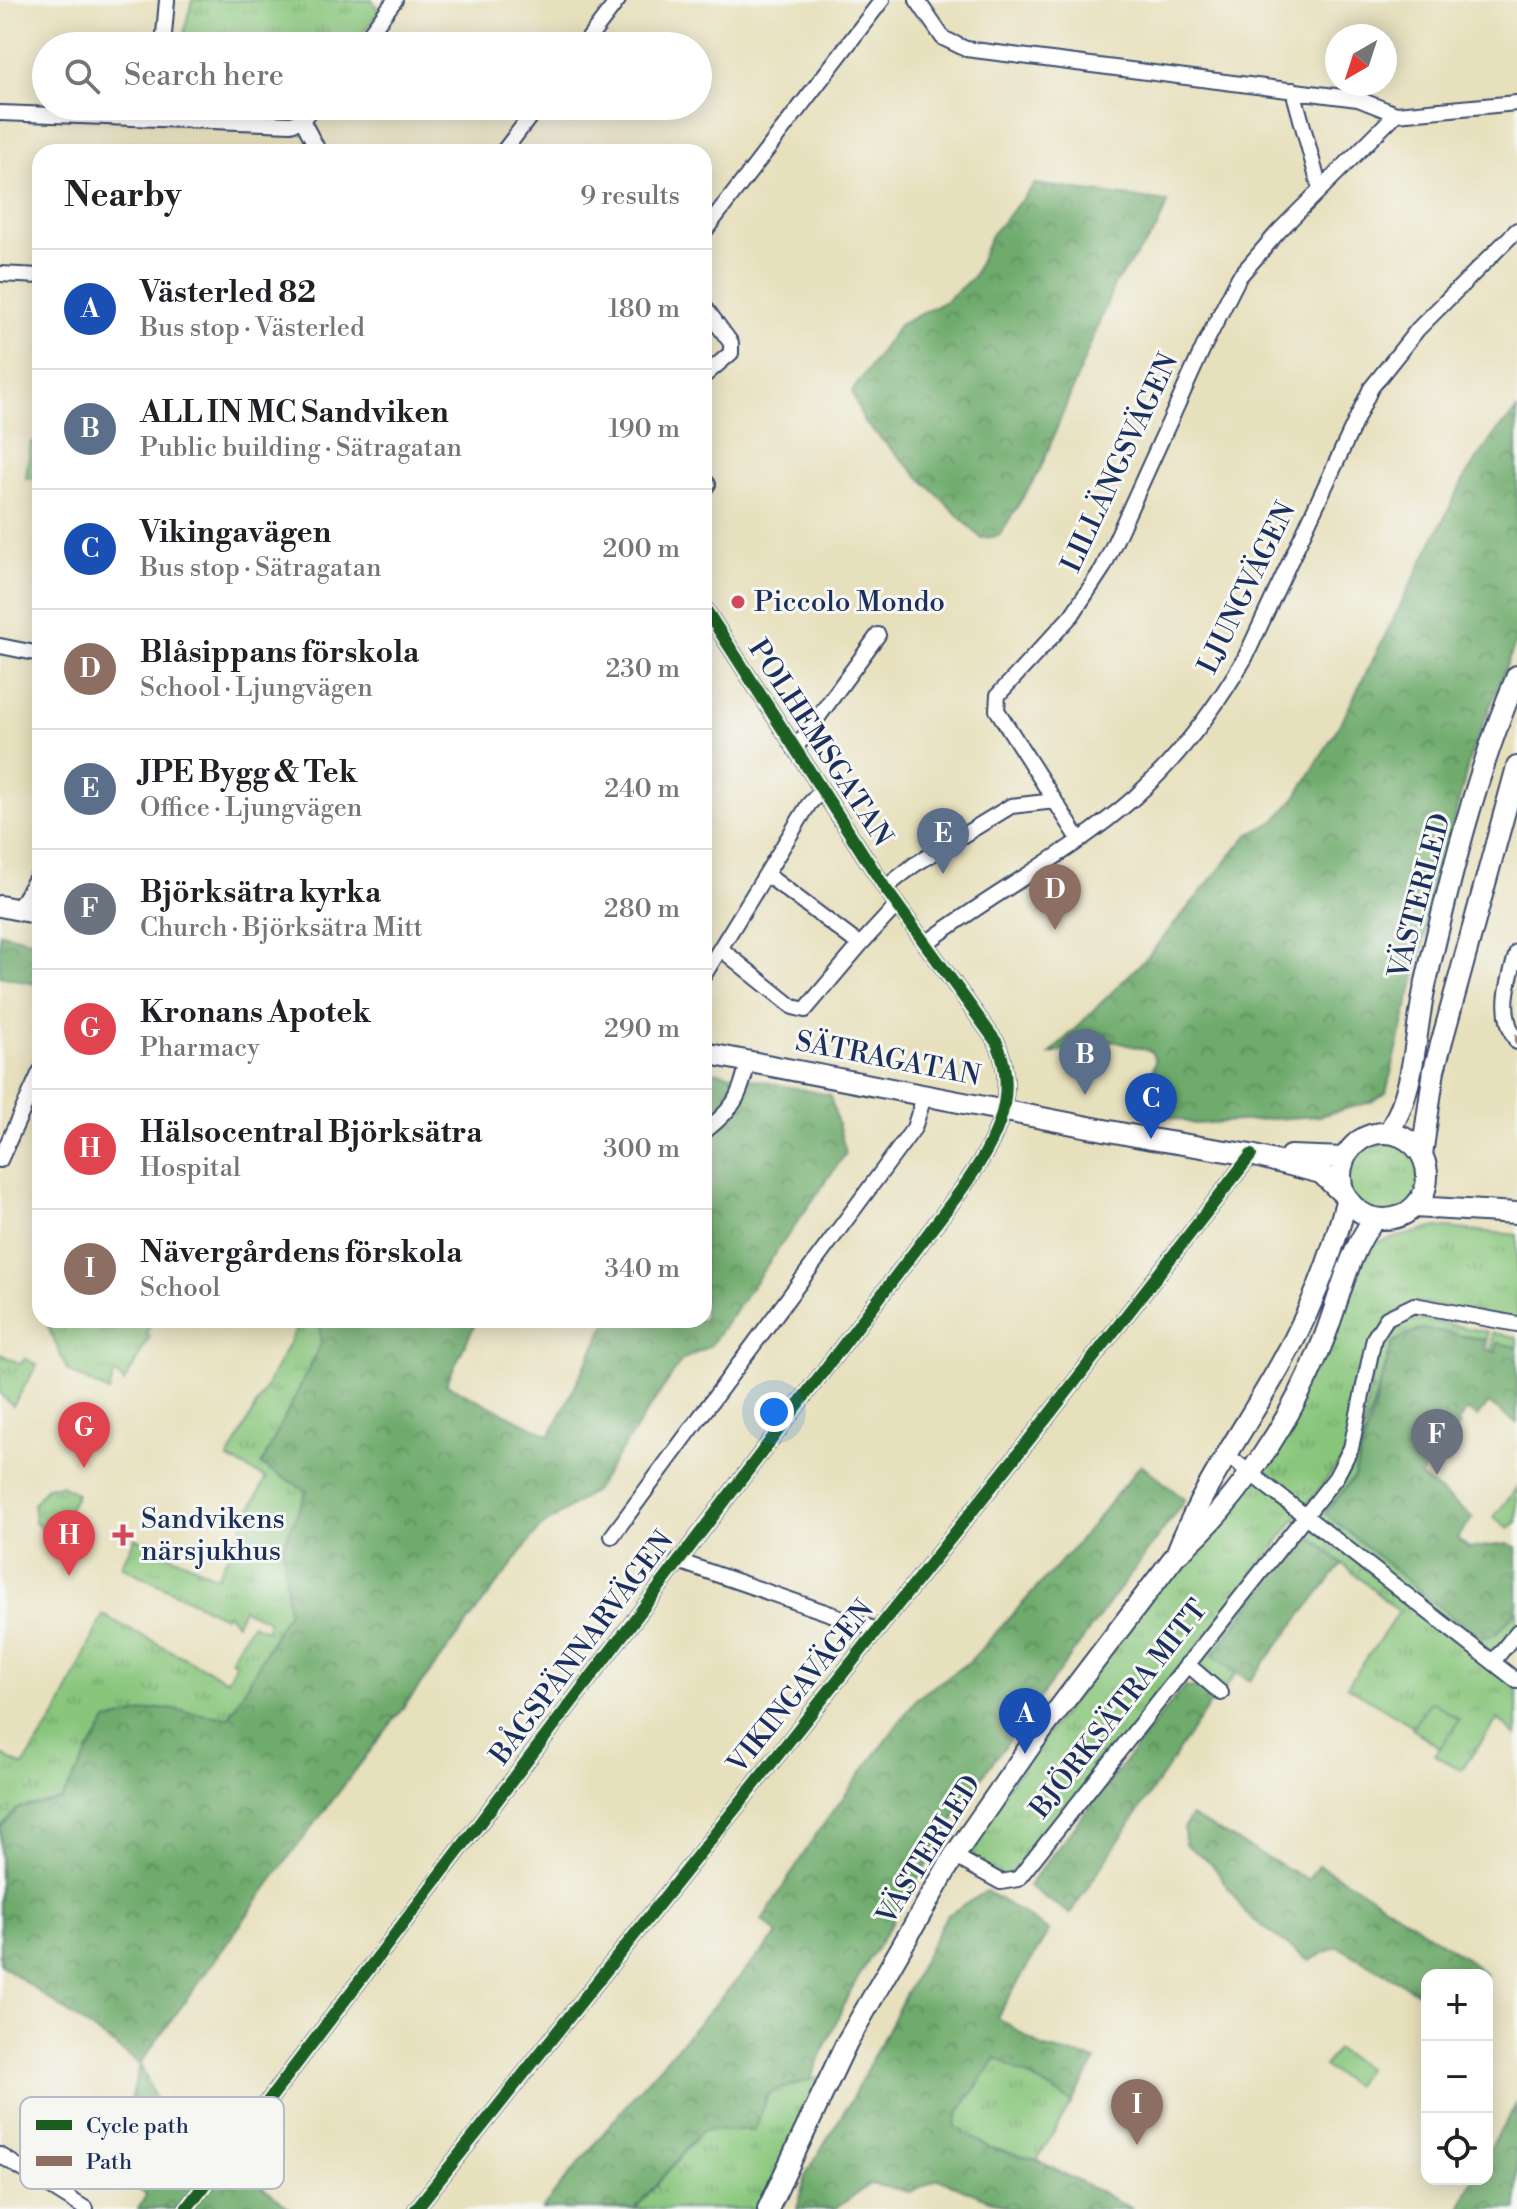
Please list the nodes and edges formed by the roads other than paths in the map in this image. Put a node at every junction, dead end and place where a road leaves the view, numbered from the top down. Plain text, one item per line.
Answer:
1 (167, 0) edge
2 (395, 0) edge
3 (618, 0) edge
4 (882, 0) edge
5 (917, 0) edge
6 (164, 32) edge
7 (371, 32) edge
8 (594, 32) edge
9 (1293, 90) junction
10 (1517, 103) edge
11 (0, 113) edge
12 (32, 113) edge
13 (1396, 114) junction
14 (243, 120) edge
15 (302, 120) joint
16 (527, 120) edge
17 (315, 144) edge
18 (509, 144) edge
19 (1320, 189) junction
20 (712, 222) edge
21 (1517, 230) edge
22 (0, 274) edge
23 (32, 276) edge
24 (712, 317) edge
25 (712, 369) edge
26 (712, 619) edge
27 (878, 635) dead end
28 (0, 646) edge
29 (32, 652) edge
30 (1517, 676) edge
31 (795, 749) junction
32 (1517, 767) edge
33 (822, 790) junction
34 (1055, 801) junction
35 (1079, 839) junction
36 (767, 875) junction
37 (32, 881) edge
38 (885, 888) junction
39 (897, 905) junction
40 (9, 908) edge
41 (32, 912) edge
42 (925, 944) junction
43 (860, 945) junction
44 (721, 949) junction
45 (1517, 952) edge
46 (712, 963) edge
47 (1516, 1040) edge
48 (712, 1054) edge
49 (748, 1061) junction
50 (32, 1090) edge
51 (925, 1094) junction
52 (1005, 1110) junction
53 (712, 1126) edge
54 (1388, 1133) junction
55 (1251, 1155) junction
56 (1422, 1155) junction
57 (1345, 1158) junction
58 (0, 1160) edge
59 (1347, 1198) junction
60 (1375, 1218) junction
61 (1517, 1324) edge
62 (1227, 1455) junction
63 (1249, 1471) junction
64 (1305, 1515) junction
65 (612, 1536) dead end
66 (1175, 1556) junction
67 (678, 1561) junction
68 (877, 1630) junction
69 (1517, 1632) edge
70 (1493, 1662) junction
71 (1187, 1664) junction
72 (1517, 1681) edge
73 (1221, 1693) dead end
74 (954, 1856) junction
75 (271, 2097) edge
76 (0, 2155) edge
77 (793, 2157) junction
78 (20, 2168) edge
79 (54, 2189) edge
80 (201, 2189) edge
81 (86, 2209) edge
82 (186, 2209) edge
83 (416, 2209) edge
84 (768, 2209) edge
85 (777, 2209) edge

1 - 6 street
2 - 7 street
3 - 8 street
4 - 20 street
5 - 9 street
9 - 13 street
9 - 19 street
10 - 13 street
11 - 12 street
13 - 19 street, LILLÄNGSVÄGEN
14 - 15 street
15 - 17 street
16 - 18 street
19 - 34 street, LILLÄNGSVÄGEN
21 - 35 street, LJUNGVÄGEN
22 - 23 street
24 - 25 street
26 - 31 street, POLHEMSGATAN
27 - 31 street
28 - 29 street
30 - 54 street, VÄSTERLED
31 - 33 street, POLHEMSGATAN
32 - 56 street, VÄSTERLED
33 - 36 street
33 - 38 street, POLHEMSGATAN
34 - 35 street, LILLÄNGSVÄGEN
34 - 38 street
35 - 42 street, LJUNGVÄGEN
36 - 43 street
36 - 44 street
37 - 40 street
38 - 39 street, POLHEMSGATAN
39 - 42 street, POLHEMSGATAN
39 - 43 street
40 - 41 street
42 - 52 street, POLHEMSGATAN
43 - 44 street
44 - 46 street
45 - 47 street
48 - 49 street, SÄTRAGATAN
49 - 51 street, SÄTRAGATAN
49 - 53 street
50 - 58 street
51 - 52 street, SÄTRAGATAN
51 - 65 street
52 - 55 street, SÄTRAGATAN
52 - 67 street, BÅGSPÄNNARVÄGEN
54 - 56 street
54 - 57 street
55 - 57 street, SÄTRAGATAN
55 - 59 street, SÄTRAGATAN
55 - 68 street, VIKINGAVÄGEN
56 - 60 street
57 - 59 street
59 - 60 street
59 - 62 street, VÄSTERLED
60 - 63 street, VÄSTERLED
61 - 64 street, BJÖRKSÄTRA MITT
62 - 63 street
62 - 66 street, VÄSTERLED
63 - 64 street
63 - 66 street, VÄSTERLED
64 - 70 street
64 - 71 street, BJÖRKSÄTRA MITT
66 - 74 street, VÄSTERLED
67 - 68 street
67 - 75 street, BÅGSPÄNNARVÄGEN
68 - 83 street, VIKINGAVÄGEN
69 - 70 street
70 - 72 street
71 - 73 street
71 - 74 street, BJÖRKSÄTRA MITT
74 - 77 street, VÄSTERLED
76 - 78 street
77 - 84 street, VÄSTERLED
77 - 85 street, VÄSTERLED
79 - 81 street
80 - 82 street, BÅGSPÄNNARVÄGEN

